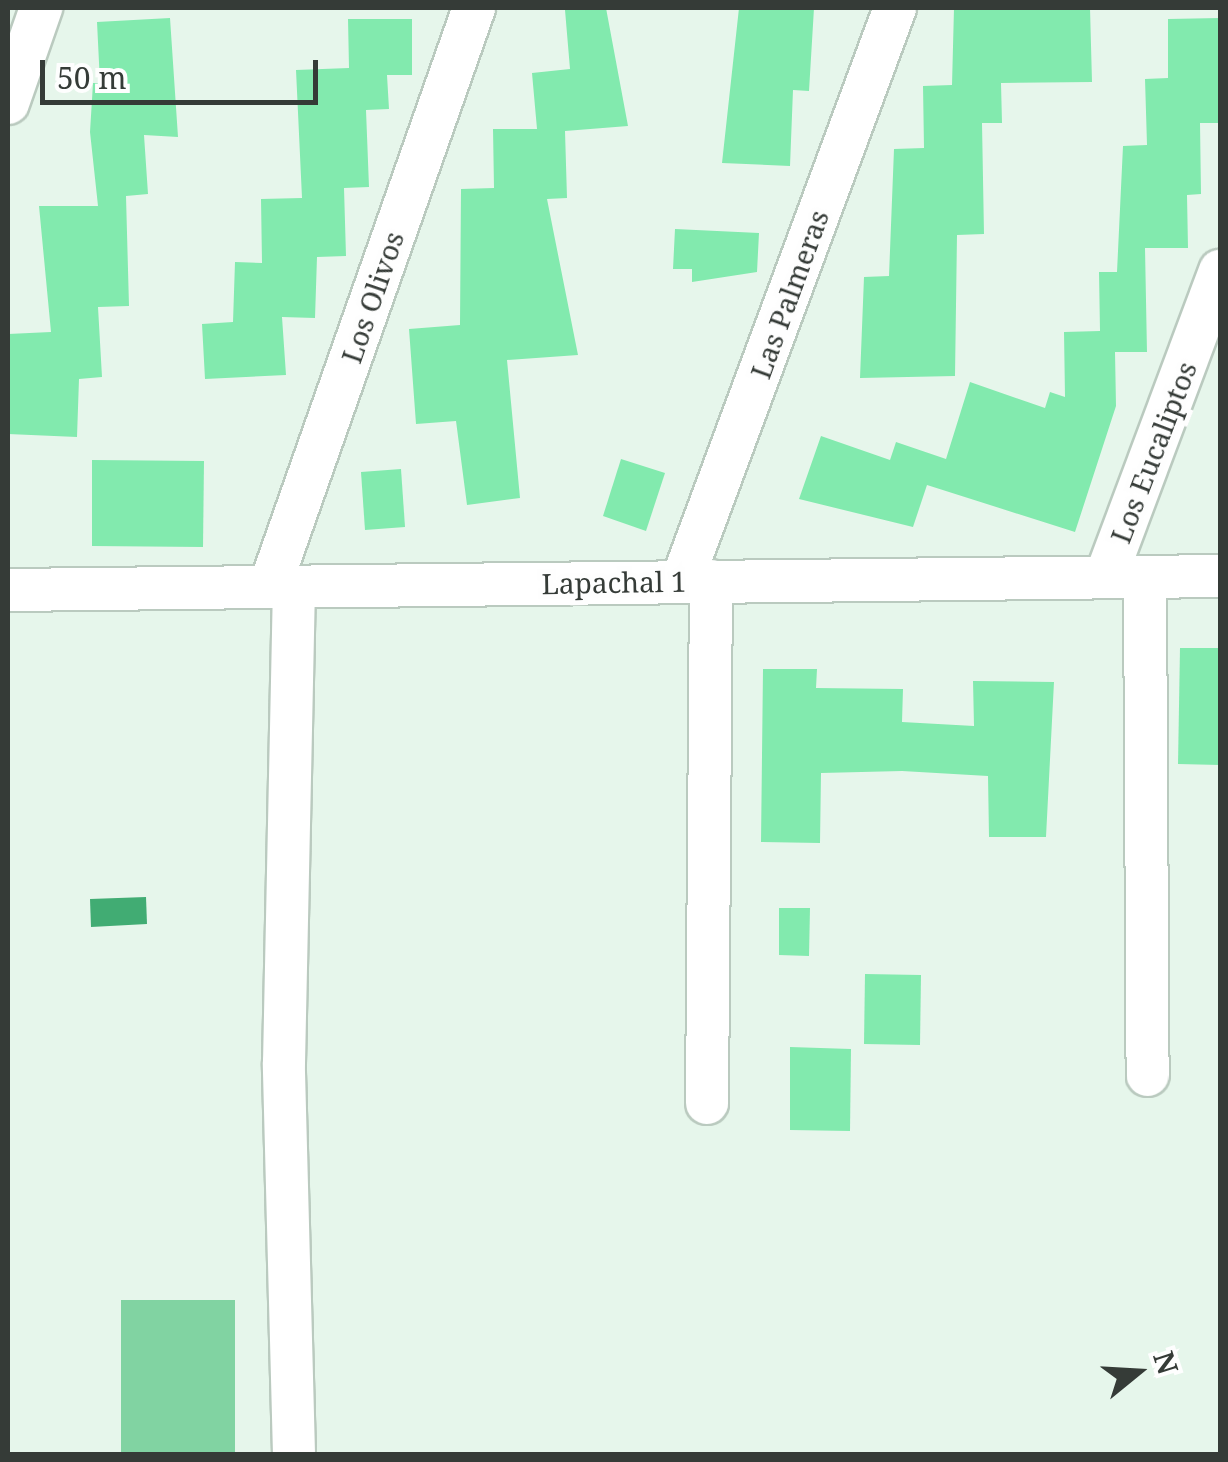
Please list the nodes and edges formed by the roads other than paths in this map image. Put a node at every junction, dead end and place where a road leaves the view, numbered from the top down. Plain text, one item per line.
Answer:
1 (41, 8) edge
2 (474, 8) edge
3 (896, 8) edge
4 (8, 103) edge
5 (1220, 271) edge
6 (1126, 576) junction
7 (1220, 576) edge
8 (697, 581) junction
9 (282, 586) junction
10 (8, 590) edge
11 (1148, 1075) dead end
12 (707, 1103) dead end
13 (294, 1454) edge

1 - 4 street
2 - 9 street, Los Olivos
3 - 8 street, Las Palmeras
5 - 6 street, Los Eucaliptos
6 - 7 street, Lapachal 1
6 - 8 street, Lapachal 1
6 - 11 street
8 - 9 street, Lapachal 1
8 - 12 street, Las Palmeras
9 - 10 street, Lapachal 1
9 - 13 street, Los Olivos

